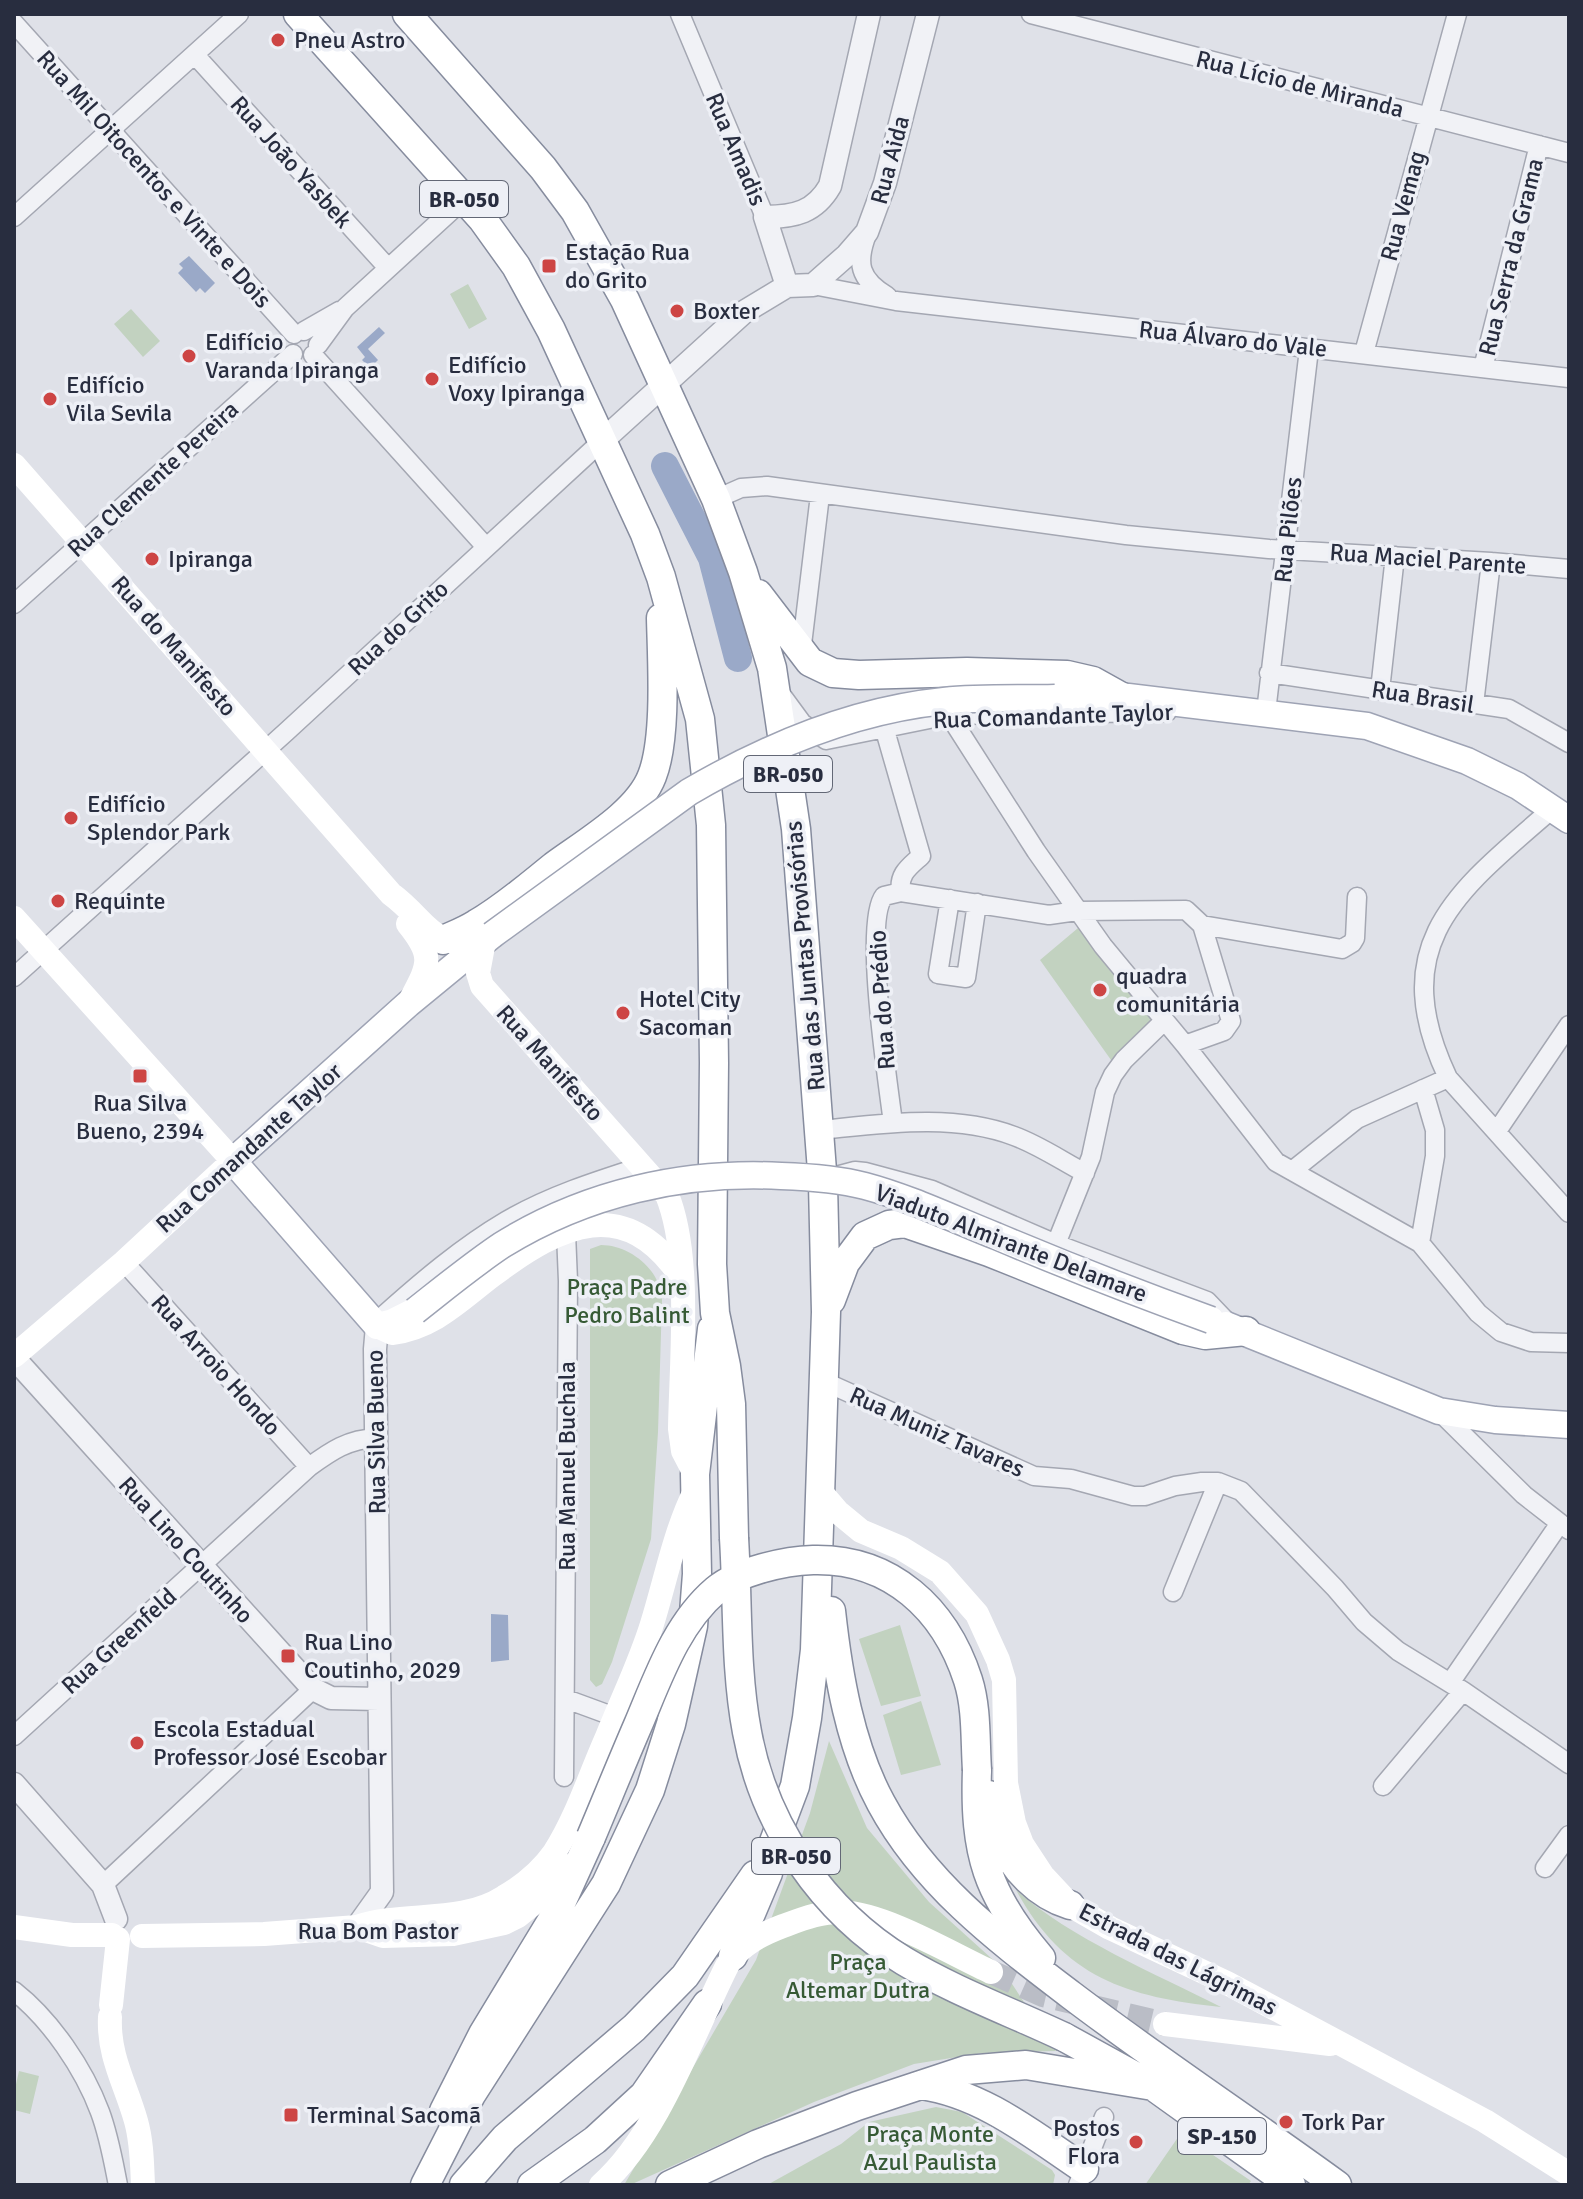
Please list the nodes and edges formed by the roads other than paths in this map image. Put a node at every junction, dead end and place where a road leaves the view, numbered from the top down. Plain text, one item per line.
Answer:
1 (239, 14) edge
2 (298, 14) edge
3 (407, 14) edge
4 (680, 14) edge
5 (869, 14) edge
6 (928, 14) edge
7 (1031, 14) edge
8 (1457, 14) edge
9 (14, 23) edge
10 (195, 55) junction
11 (1427, 116) junction
12 (110, 129) junction
13 (1539, 145) junction
14 (1569, 153) edge
15 (464, 199) junction
16 (14, 217) edge
17 (765, 217) junction
18 (867, 232) junction
19 (388, 268) junction
20 (813, 285) junction
21 (787, 286) junction
22 (896, 301) junction
23 (345, 308) junction
24 (299, 332) junction
25 (1309, 349) junction
26 (315, 350) junction
27 (1364, 353) junction
28 (293, 354) junction
29 (1483, 368) junction
30 (1569, 378) edge
31 (664, 383) junction
32 (609, 434) junction
33 (14, 465) edge
34 (820, 495) junction
35 (716, 499) junction
36 (82, 542) junction
37 (486, 547) junction
38 (1286, 550) junction
39 (1395, 556) junction
40 (1491, 562) junction
41 (1569, 569) edge
42 (743, 572) junction
43 (661, 577) junction
44 (14, 604) edge
45 (801, 653) junction
46 (1269, 673) junction
47 (776, 688) junction
48 (1380, 690) junction
49 (1120, 696) junction
50 (1474, 704) junction
51 (1210, 705) junction
52 (1266, 712) junction
53 (949, 715) junction
54 (884, 727) junction
55 (1569, 743) edge
56 (266, 750) junction
57 (1560, 815) edge
58 (901, 892) junction
59 (391, 894) junction
60 (1357, 897) dead end
61 (950, 899) junction
62 (977, 903) junction
63 (1077, 911) junction
64 (14, 918) edge
65 (1198, 921) junction
66 (488, 938) junction
67 (443, 940) junction
68 (43, 951) junction
69 (14, 977) edge
70 (408, 1004) junction
71 (1164, 1021) junction
72 (1569, 1025) edge
73 (1185, 1045) junction
74 (1448, 1078) junction
75 (1423, 1089) junction
76 (893, 1123) junction
77 (820, 1130) junction
78 (1497, 1131) junction
79 (233, 1161) junction
80 (643, 1166) junction
81 (1292, 1171) junction
82 (1085, 1173) junction
83 (823, 1184) junction
84 (1569, 1213) edge
85 (566, 1233) junction
86 (1420, 1243) junction
87 (1056, 1244) junction
88 (124, 1262) junction
89 (682, 1278) junction
90 (826, 1312) junction
91 (715, 1313) junction
92 (377, 1326) junction
93 (1229, 1326) junction
94 (1569, 1343) edge
95 (14, 1357) edge
96 (823, 1381) junction
97 (1439, 1411) junction
98 (1495, 1420) junction
99 (1569, 1425) edge
100 (377, 1438) junction
101 (1478, 1452) junction
102 (309, 1467) junction
103 (1218, 1482) junction
104 (695, 1483) junction
105 (820, 1491) junction
106 (820, 1523) junction
107 (1564, 1526) edge
108 (201, 1567) junction
109 (1173, 1592) dead end
110 (1456, 1687) junction
111 (313, 1689) junction
112 (379, 1699) junction
113 (566, 1699) junction
114 (615, 1717) junction
115 (14, 1736) edge
116 (1569, 1764) edge
117 (976, 1774) junction
118 (564, 1777) dead end
119 (14, 1784) edge
120 (1383, 1786) dead end
121 (1569, 1835) edge
122 (588, 1843) junction
123 (772, 1847) junction
124 (1545, 1868) dead end
125 (103, 1885) junction
126 (382, 1892) junction
127 (1070, 1905) junction
128 (410, 1918) junction
129 (14, 1927) edge
130 (357, 1927) junction
131 (122, 1932) junction
132 (733, 1956) junction
133 (991, 1972) tunnel mouth
134 (1227, 1983) junction
135 (14, 1991) edge
136 (707, 2004) junction
137 (1095, 2013) junction
138 (1165, 2024) tunnel mouth
139 (1210, 2029) junction
140 (1064, 2037) joint
141 (1345, 2046) junction
142 (916, 2084) junction
143 (1153, 2086) junction
144 (841, 2112) junction
145 (1104, 2117) dead end
146 (1569, 2174) edge
147 (1081, 2177) edge
148 (606, 2180) edge
149 (118, 2185) edge
150 (143, 2185) edge
151 (424, 2185) edge
152 (464, 2185) edge
153 (532, 2185) edge
154 (670, 2185) edge
155 (711, 2185) edge
156 (1291, 2185) edge
157 (1337, 2185) edge

1 - 10 street
2 - 15 highway, BR-050
3 - 31 highway, Rua das Juntas Provisórias / BR-050
4 - 17 street, Rua Amadis
5 - 17 street
6 - 18 street, Rua Aida
7 - 11 street, Rua Lício de Miranda
8 - 11 street, Rua Vemag
9 - 12 street, Rua Mil Oitocentos e Vinte e Dois
10 - 12 street
10 - 19 street, Rua João Yasbek
11 - 13 street, Rua Lício de Miranda
11 - 27 street, Rua Vemag
12 - 16 street
12 - 24 street, Rua Mil Oitocentos e Vinte e Dois
13 - 14 street, Rua Lício de Miranda
13 - 29 street, Rua Serra da Grama
15 - 19 street
15 - 32 highway, BR-050
17 - 21 street, Rua Amadis
18 - 20 street, Rua Aida
18 - 22 street
19 - 23 street
20 - 21 street, Rua Álvaro do Vale
20 - 22 street, Rua Álvaro do Vale
21 - 31 street, Rua do Grito
22 - 25 street, Rua Álvaro do Vale
23 - 24 street
23 - 26 street
24 - 26 street
24 - 28 street
25 - 27 street, Rua Álvaro do Vale
25 - 38 street, Rua Pilões
26 - 28 street
26 - 37 street
27 - 29 street, Rua Álvaro do Vale
28 - 36 street, Rua Clemente Pereira
29 - 30 street, Rua Álvaro do Vale
31 - 32 street, Rua do Grito
31 - 35 highway, Rua das Juntas Provisórias / BR-050
32 - 37 street, Rua do Grito
32 - 43 highway, BR-050
33 - 36 main road
34 - 35 street, Rua Maciel Parente
34 - 38 street, Rua Maciel Parente
34 - 45 street
35 - 42 highway, Rua das Juntas Provisórias / BR-050
36 - 44 street, Rua Clemente Pereira
36 - 56 main road, Rua do Manifesto
37 - 56 street, Rua do Grito
38 - 39 street, Rua Maciel Parente
38 - 46 street, Rua Pilões
39 - 40 street, Rua Maciel Parente
39 - 48 street
40 - 41 street, Rua Maciel Parente
40 - 50 street
42 - 45 highway
42 - 47 highway, Rua das Juntas Provisórias / BR-050
43 - 67 highway
43 - 91 highway, BR-050
45 - 49 highway
46 - 48 street, Rua Brasil
46 - 52 street, Rua Pilões
47 - 54 street, Rua Comandante Taylor
47 - 77 highway, Rua das Juntas Provisórias / BR-050
48 - 50 street, Rua Brasil
49 - 51 main road, Rua Comandante Taylor
49 - 66 main road, Rua Comandante Taylor, bridge
50 - 55 street, Rua Brasil
51 - 52 main road, Rua Comandante Taylor
51 - 53 street, Rua Comandante Taylor
52 - 57 main road, Rua Comandante Taylor
53 - 54 street, Rua Comandante Taylor
53 - 63 street
54 - 58 street
56 - 59 main road
56 - 68 street, Rua do Grito
57 - 74 street
58 - 61 street
58 - 76 street, Rua do Prédio
59 - 67 main road
59 - 70 main road
60 - 65 street
61 - 62 street
61 - 62 street
62 - 63 street
63 - 65 street
63 - 71 street
64 - 68 main road, Rua Silva Bueno
65 - 73 street
66 - 67 main road
66 - 70 main road, Rua Comandante Taylor
66 - 80 main road, Rua Manifesto
68 - 69 street, Rua do Grito
68 - 79 main road, Rua Silva Bueno
70 - 79 main road, Rua Comandante Taylor
71 - 73 street
71 - 82 street
72 - 78 street
73 - 81 street
74 - 75 street
74 - 78 street
75 - 81 street
75 - 86 street
76 - 77 street
76 - 82 street
77 - 83 highway, Rua das Juntas Provisórias / BR-050
78 - 84 street
79 - 88 main road, Rua Comandante Taylor
79 - 92 main road, Rua Silva Bueno
80 - 89 main road, Rua Manifesto
80 - 92 street
81 - 86 street
82 - 87 street
83 - 87 street
83 - 90 highway, Rua das Juntas Provisórias / BR-050
85 - 89 main road
85 - 92 main road
85 - 113 street, Rua Manuel Buchala
86 - 94 street
87 - 93 street
88 - 95 main road, Rua Comandante Taylor
88 - 102 street, Rua Arroio Hondo
89 - 104 main road
90 - 93 highway
90 - 96 highway, Rua das Juntas Provisórias / BR-050
91 - 104 highway
91 - 140 highway, BR-050, bridge
92 - 93 main road, Viaduto Almirante Delamare, bridge
92 - 100 street, Rua Silva Bueno
93 - 97 main road, Viaduto Almirante Delamare
95 - 108 street, Rua Lino Coutinho
96 - 103 street, Rua Muniz Tavares
96 - 105 highway, Rua das Juntas Provisórias / BR-050
97 - 98 main road, Viaduto Almirante Delamare
97 - 101 street
98 - 99 main road, Viaduto Almirante Delamare
98 - 101 street
100 - 102 street, Rua Greenfeld
100 - 112 street, Rua Silva Bueno
101 - 107 street
102 - 108 street, Rua Greenfeld
103 - 109 street
103 - 110 street
104 - 114 main road
104 - 151 highway
105 - 106 highway, Rua das Juntas Provisórias / BR-050
105 - 127 main road, Estrada das Lágrimas
106 - 123 highway
106 - 137 highway, BR-050
107 - 110 street
108 - 111 street, Rua Lino Coutinho
108 - 115 street, Rua Greenfeld
110 - 116 street
110 - 120 street
111 - 112 street
111 - 125 street
112 - 126 street, Rua Silva Bueno
113 - 114 street
113 - 118 street, Rua Manuel Buchala
114 - 128 main road
117 - 122 highway, bridge
117 - 127 highway
117 - 137 highway
119 - 125 street
121 - 124 street
122 - 130 main road, Rua Bom Pastor
122 - 151 highway
123 - 132 highway
123 - 152 highway
125 - 131 street
126 - 128 street
126 - 130 street
127 - 134 main road, Estrada das Lágrimas
128 - 130 main road
129 - 131 main road, Rua Bom Pastor
130 - 131 main road, Rua Bom Pastor
131 - 150 main road
132 - 133 main road
132 - 136 main road
134 - 139 main road
134 - 141 main road, Estrada das Lágrimas
135 - 149 street
136 - 148 main road
136 - 153 highway
137 - 157 highway, SP-150
138 - 139 main road
139 - 141 main road
140 - 143 highway, SP-150
141 - 146 main road, Estrada das Lágrimas
142 - 143 highway
142 - 144 highway
142 - 147 highway
143 - 156 highway, SP-150
144 - 154 highway
144 - 155 highway
145 - 147 street

